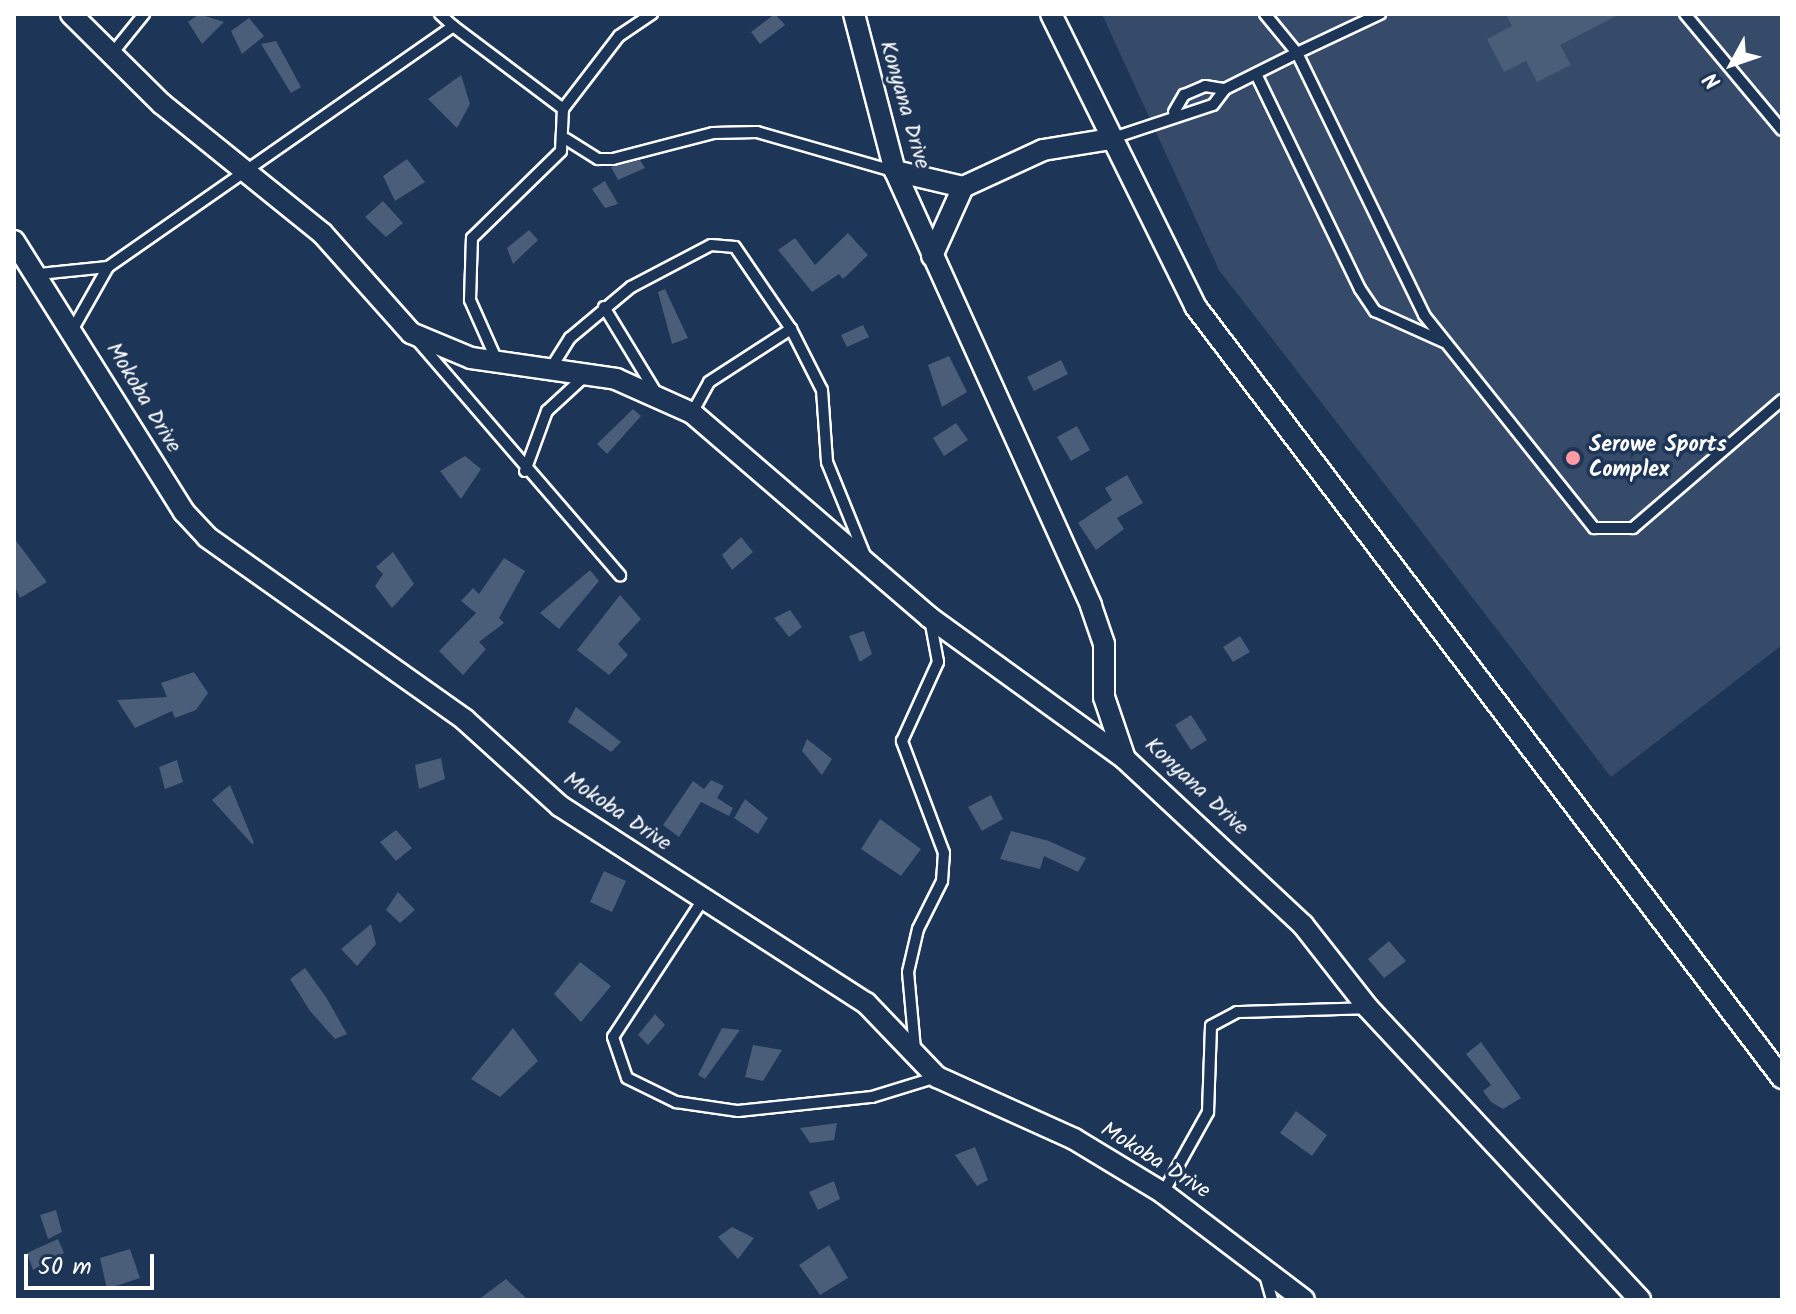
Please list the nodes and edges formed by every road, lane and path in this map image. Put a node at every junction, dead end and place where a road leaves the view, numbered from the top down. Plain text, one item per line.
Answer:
1 (71, 14) edge
2 (144, 14) edge
3 (440, 14) edge
4 (652, 14) edge
5 (854, 14) edge
6 (1051, 14) edge
7 (1265, 14) edge
8 (1380, 14) edge
9 (1685, 14) edge
10 (453, 26) junction
11 (1297, 53) junction
12 (111, 55) junction
13 (1256, 74) junction
14 (1225, 89) junction
15 (563, 109) junction
16 (1174, 112) junction
17 (1782, 130) edge
18 (566, 139) junction
19 (1110, 139) junction
20 (251, 171) junction
21 (895, 171) junction
22 (963, 187) junction
23 (14, 241) edge
24 (932, 256) junction
25 (108, 267) junction
26 (39, 274) junction
27 (604, 307) junction
28 (74, 327) junction
29 (791, 329) junction
30 (411, 333) junction
31 (1445, 343) junction
32 (497, 362) junction
33 (553, 365) junction
34 (589, 372) junction
35 (659, 396) junction
36 (1782, 400) edge
37 (692, 413) junction
38 (525, 471) junction
39 (870, 567) junction
40 (620, 575) dead end
41 (929, 617) junction
42 (1125, 759) junction
43 (705, 896) junction
44 (1368, 1008) junction
45 (916, 1056) junction
46 (937, 1077) junction
47 (1782, 1078) edge
48 (1163, 1193) junction
49 (1262, 1266) junction
50 (1272, 1300) edge
51 (1304, 1300) edge
52 (1640, 1300) edge

1 - 12 street
2 - 12 lane
3 - 10 lane
4 - 15 lane
5 - 21 street, Konyana Drive
6 - 19 street
7 - 11 lane
8 - 11 lane
9 - 17 lane
10 - 15 lane
10 - 20 lane
11 - 13 lane
11 - 31 lane
12 - 20 street
13 - 14 lane
13 - 31 lane
14 - 16 lane
14 - 16 lane
15 - 18 lane
16 - 19 lane
18 - 21 lane
18 - 32 lane
19 - 22 street
19 - 47 street
20 - 25 lane
20 - 30 street
21 - 22 street
21 - 24 street, Konyana Drive
22 - 24 street
23 - 26 street, Mokoba Drive
24 - 42 street, Konyana Drive
25 - 26 lane
25 - 28 lane
26 - 28 street, Mokoba Drive
27 - 29 lane
27 - 33 lane
27 - 35 lane
28 - 43 street, Mokoba Drive
29 - 37 lane
29 - 39 lane
30 - 32 street
30 - 38 lane
31 - 36 lane
32 - 33 street
33 - 34 street
34 - 35 street
34 - 38 lane
35 - 37 street
37 - 39 street
38 - 40 lane
39 - 41 street
41 - 42 street
41 - 45 lane
42 - 44 street, Konyana Drive
43 - 45 street, Mokoba Drive
43 - 46 lane
44 - 48 lane
44 - 52 street, Konyana Drive
45 - 46 street, Mokoba Drive
46 - 48 street, Mokoba Drive
48 - 49 street, Mokoba Drive
49 - 50 lane
49 - 51 street, Mokoba Drive

